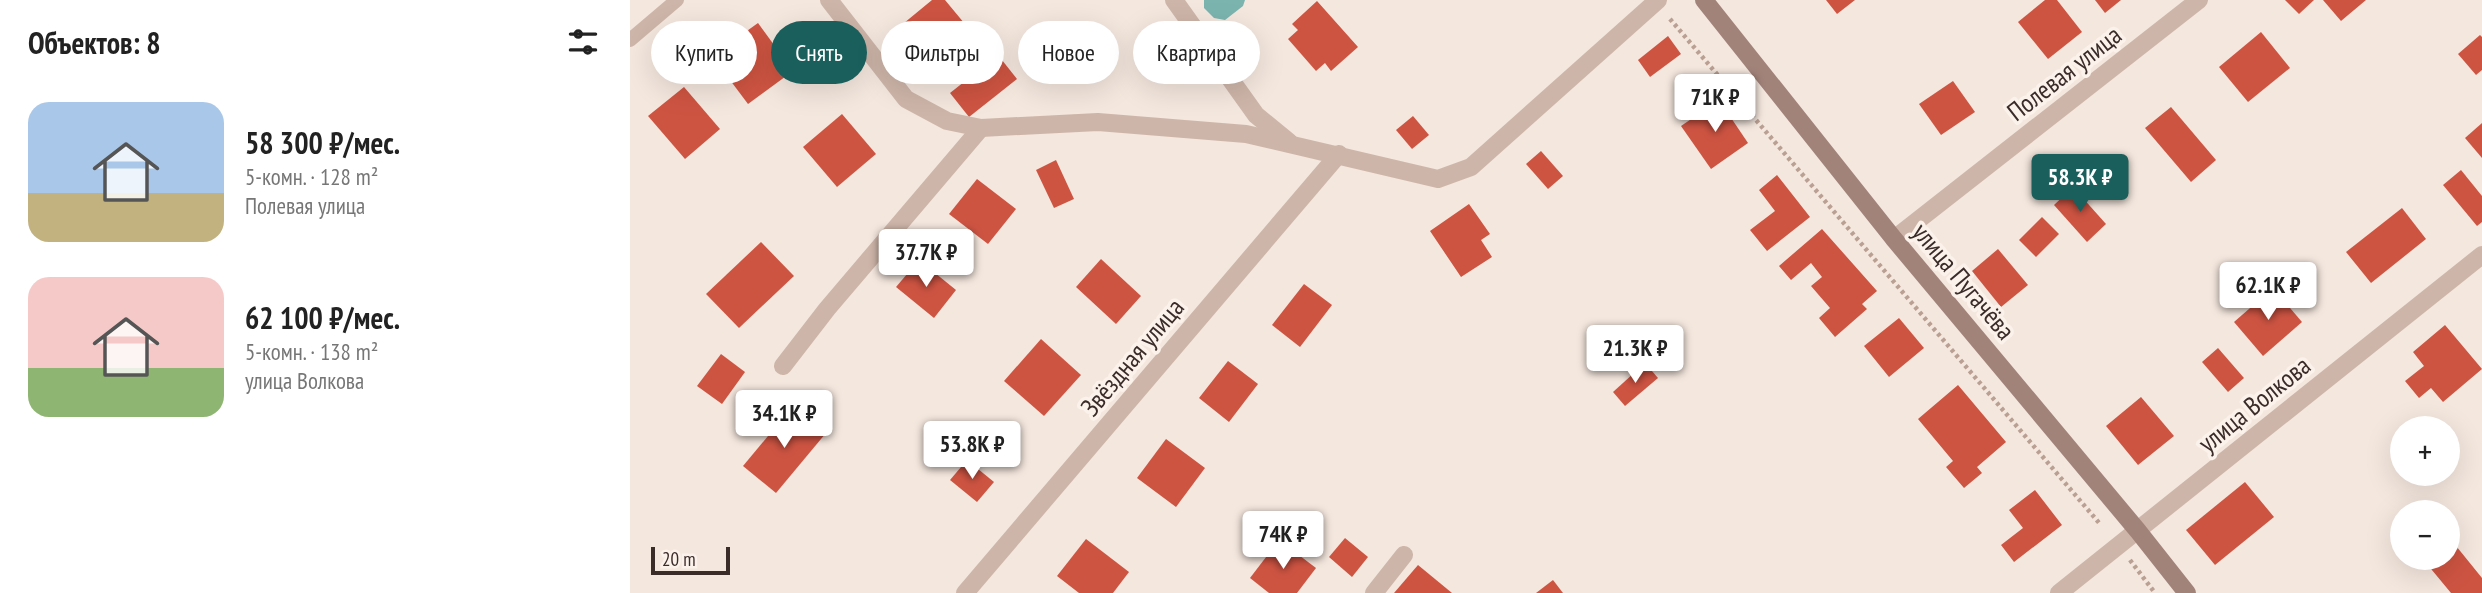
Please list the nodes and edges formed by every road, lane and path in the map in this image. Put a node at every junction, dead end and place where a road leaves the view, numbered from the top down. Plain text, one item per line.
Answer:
1 (677, 0) edge
2 (829, 0) edge
3 (1174, 0) edge
4 (1704, 0) edge
5 (2199, 0) edge
6 (1657, 1) edge
7 (630, 40) edge
8 (981, 128) junction
9 (1292, 144) junction
10 (1339, 154) junction
11 (1894, 239) junction
12 (2482, 255) edge
13 (783, 366) dead end
14 (2138, 531) junction
15 (2119, 546) junction
16 (1404, 555) dead end
17 (965, 593) edge
18 (1374, 593) edge
19 (2059, 593) edge
20 (2155, 593) edge
21 (2187, 593) edge

1 - 7 lane
2 - 8 street
3 - 9 street
4 - 11 street, улица Пугачёва
5 - 11 street, Полевая улица
6 - 10 street
6 - 15 path
8 - 9 street
8 - 13 street
9 - 10 street
10 - 17 street, Звёздная улица
11 - 14 street, улица Пугачёва
12 - 14 street, улица Волкова
14 - 15 street, улица Волкова
14 - 21 street, улица Пугачёва
15 - 19 street, улица Волкова
15 - 20 path
16 - 18 street

